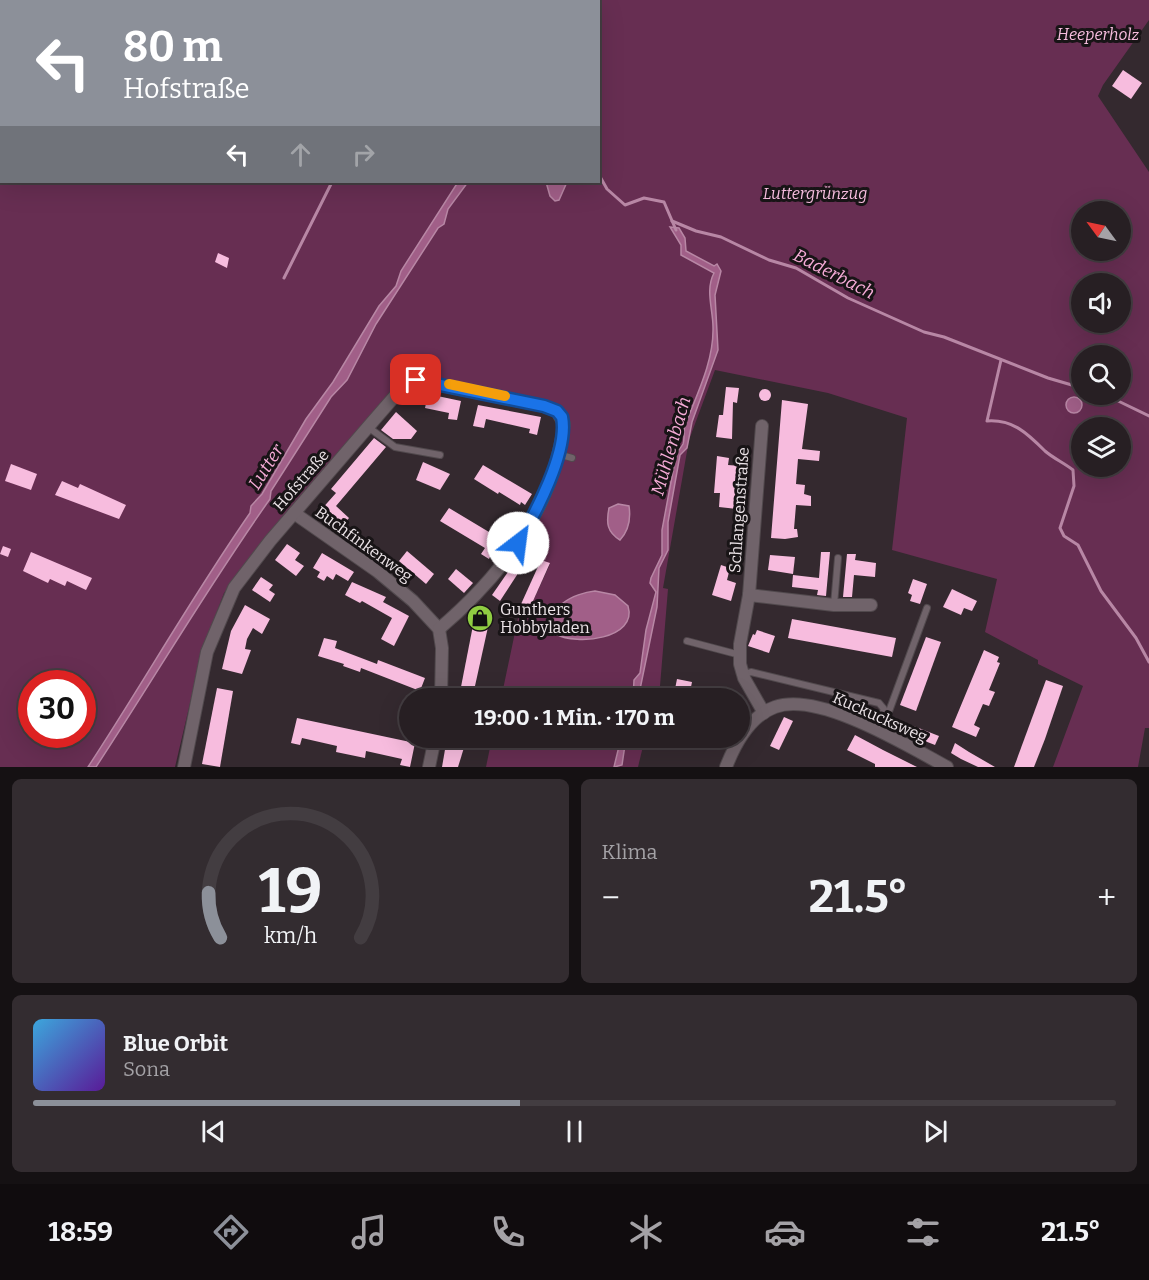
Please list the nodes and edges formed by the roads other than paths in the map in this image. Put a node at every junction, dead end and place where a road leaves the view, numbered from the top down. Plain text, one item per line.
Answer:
1 (762, 426) dead end
2 (368, 427) junction
3 (557, 454) junction
4 (440, 455) dead end
5 (572, 458) dead end
6 (294, 513) junction
7 (838, 558) dead end
8 (749, 596) junction
9 (834, 605) junction
10 (871, 605) dead end
11 (927, 608) dead end
12 (439, 629) junction
13 (687, 641) dead end
14 (740, 655) junction
15 (743, 675) junction
16 (441, 688) edge
17 (764, 713) junction
18 (878, 732) junction
19 (433, 748) edge
20 (184, 767) edge
21 (429, 767) edge
22 (726, 767) edge
23 (947, 767) edge

1 - 8 street, Schlangenstraße
2 - 3 street, Hofstraße
2 - 4 lane
2 - 6 street, Hofstraße
3 - 5 lane
3 - 12 street
6 - 12 street, Buchfinkenweg
6 - 20 street, Hofstraße
7 - 9 lane
8 - 9 street, Schlangenstraße
8 - 14 street, Schlangenstraße
9 - 10 street, Schlangenstraße
11 - 18 lane
12 - 16 street
13 - 14 lane
14 - 15 street, Schlangenstraße
15 - 17 street, Schlangenstraße
15 - 18 lane
17 - 18 street, Kuckucksweg
17 - 22 street
18 - 23 street, Kuckucksweg
19 - 21 street

